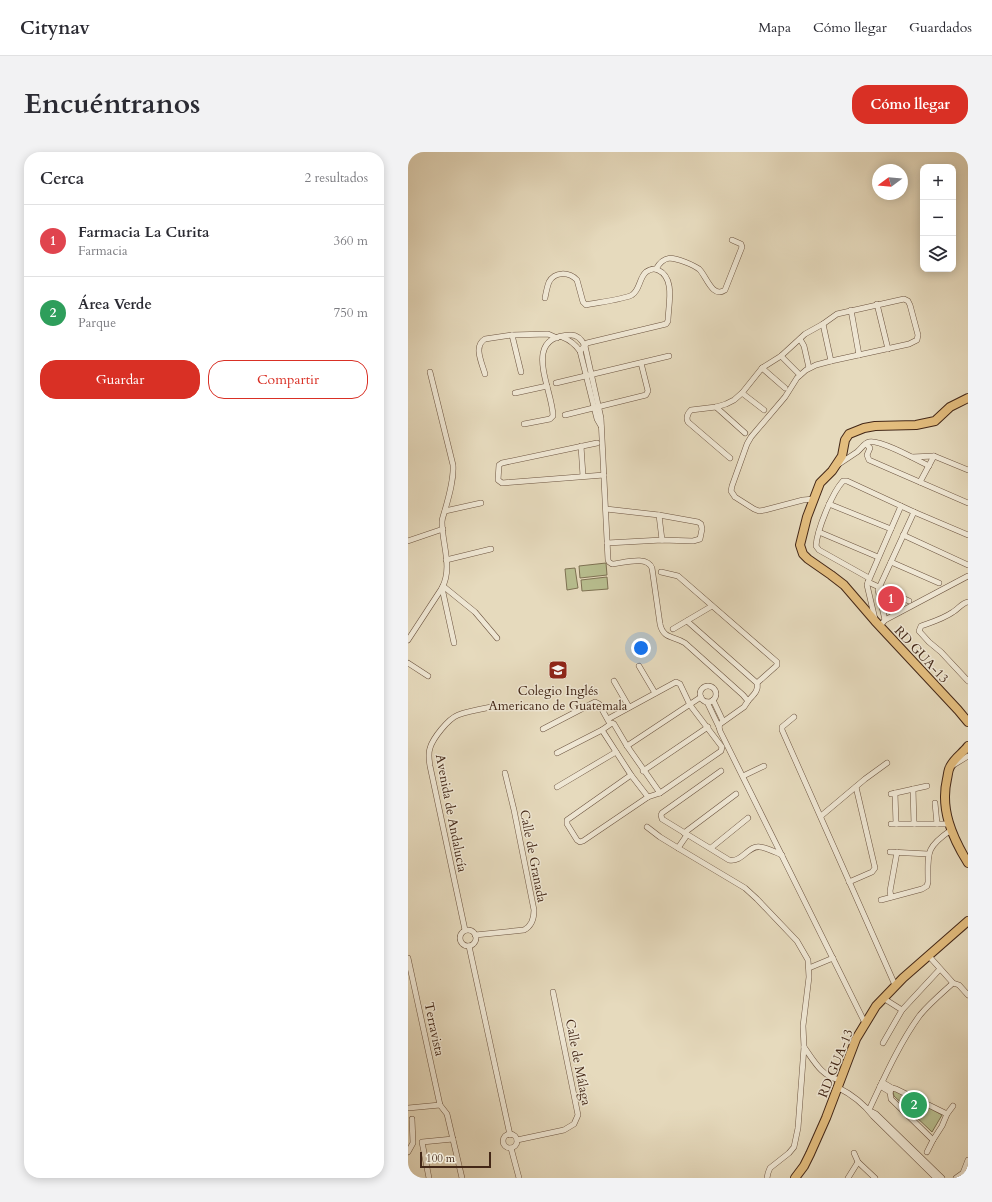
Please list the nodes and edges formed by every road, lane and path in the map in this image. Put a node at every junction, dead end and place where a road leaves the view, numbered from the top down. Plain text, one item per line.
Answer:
1 (732, 240) dead end
2 (656, 269) junction
3 (545, 298) dead end
4 (877, 304) junction
5 (851, 310) junction
6 (823, 324) junction
7 (512, 335) junction
8 (560, 337) junction
9 (800, 339) junction
10 (585, 346) junction
11 (888, 349) junction
12 (580, 351) junction
13 (859, 355) junction
14 (669, 356) dead end
15 (780, 356) junction
16 (830, 361) junction
17 (641, 363) junction
18 (762, 368) junction
19 (809, 368) junction
20 (430, 372) dead end
21 (521, 372) dead end
22 (485, 374) dead end
23 (589, 375) junction
24 (800, 375) junction
25 (556, 384) dead end
26 (547, 386) junction
27 (784, 388) dead end
28 (515, 393) dead end
29 (742, 393) junction
30 (968, 398) edge
31 (596, 407) junction
32 (716, 407) junction
33 (764, 410) dead end
34 (565, 416) dead end
35 (524, 424) dead end
36 (745, 433) dead end
37 (597, 443) dead end
38 (866, 444) junction
39 (581, 446) junction
40 (934, 456) junction
41 (911, 457) junction
42 (730, 458) dead end
43 (836, 465) junction
44 (929, 466) junction
45 (968, 470) edge
46 (604, 475) junction
47 (583, 476) junction
48 (920, 482) junction
49 (814, 499) junction
50 (968, 503) edge
51 (481, 504) dead end
52 (829, 504) junction
53 (901, 506) junction
54 (606, 509) junction
55 (445, 511) junction
56 (914, 512) junction
57 (659, 515) junction
58 (443, 529) junction
59 (891, 529) junction
60 (819, 532) junction
61 (968, 534) edge
62 (903, 535) junction
63 (662, 540) junction
64 (408, 541) edge
65 (607, 542) junction
66 (490, 549) dead end
67 (878, 557) junction
68 (446, 560) junction
69 (891, 562) junction
70 (968, 565) edge
71 (661, 572) dead end
72 (968, 576) edge
73 (869, 580) junction
74 (940, 583) dead end
75 (443, 587) junction
76 (879, 589) junction
77 (868, 592) junction
78 (910, 601) dead end
79 (968, 602) edge
80 (712, 606) junction
81 (687, 621) junction
82 (880, 622) junction
83 (673, 629) dead end
84 (497, 638) dead end
85 (408, 640) edge
86 (454, 643) dead end
87 (408, 663) edge
88 (639, 666) dead end
89 (428, 676) dead end
90 (614, 681) dead end
91 (968, 681) edge
92 (757, 683) junction
93 (655, 693) junction
94 (701, 697) junction
95 (710, 701) junction
96 (748, 701) junction
97 (690, 705) junction
98 (488, 707) dead end
99 (629, 708) junction
100 (958, 710) junction
101 (968, 714) edge
102 (794, 717) dead end
103 (723, 721) junction
104 (609, 722) junction
105 (968, 722) edge
106 (708, 727) junction
107 (719, 727) junction
108 (542, 729) dead end
109 (602, 730) junction
110 (627, 746) junction
111 (968, 746) edge
112 (616, 752) junction
113 (556, 753) dead end
114 (968, 756) edge
115 (887, 763) dead end
116 (764, 766) dead end
117 (949, 768) junction
118 (643, 771) junction
119 (721, 771) dead end
120 (505, 773) dead end
121 (631, 775) junction
122 (743, 776) junction
123 (927, 786) dead end
124 (557, 787) dead end
125 (856, 787) junction
126 (913, 789) junction
127 (660, 793) junction
128 (736, 794) dead end
129 (648, 797) junction
130 (935, 803) dead end
131 (821, 816) junction
132 (748, 818) dead end
133 (914, 824) junction
134 (937, 824) junction
135 (647, 827) dead end
136 (950, 827) junction
137 (686, 834) junction
138 (678, 848) junction
139 (711, 848) junction
140 (890, 852) dead end
141 (897, 852) junction
142 (928, 854) junction
143 (782, 855) junction
144 (968, 863) edge
145 (850, 882) junction
146 (891, 897) junction
147 (881, 900) dead end
148 (968, 921) edge
149 (465, 930) junction
150 (475, 936) junction
151 (469, 946) junction
152 (928, 955) junction
153 (408, 958) edge
154 (833, 958) junction
155 (809, 968) junction
156 (940, 968) junction
157 (953, 983) junction
158 (895, 985) junction
159 (553, 992) dead end
160 (968, 995) edge
161 (883, 998) junction
162 (902, 1010) junction
163 (865, 1023) junction
164 (883, 1043) dead end
165 (804, 1047) junction
166 (839, 1083) junction
167 (881, 1084) junction
168 (891, 1090) junction
169 (440, 1105) junction
170 (953, 1106) dead end
171 (408, 1108) edge
172 (869, 1110) junction
173 (947, 1114) junction
174 (412, 1119) dead end
175 (510, 1135) junction
176 (453, 1139) junction
177 (517, 1140) junction
178 (933, 1140) junction
179 (511, 1148) junction
180 (408, 1152) edge
181 (927, 1152) dead end
182 (854, 1153) dead end
183 (968, 1160) edge
184 (858, 1162) junction
185 (963, 1175) edge
186 (429, 1178) edge
187 (462, 1178) edge
188 (519, 1178) edge
189 (767, 1178) edge
190 (795, 1178) edge
191 (848, 1178) edge
192 (875, 1178) edge
193 (936, 1178) edge
194 (942, 1178) edge
195 (956, 1178) edge
196 (968, 1178) edge

1 - 2 street
2 - 3 street
2 - 10 street
4 - 5 street
4 - 11 street
4 - 11 street
5 - 6 street
5 - 13 street
6 - 9 street
6 - 16 street
7 - 8 street
7 - 21 street
7 - 22 street
8 - 10 street
8 - 12 street
8 - 26 street
9 - 15 street
9 - 19 street
10 - 12 street
10 - 23 street
11 - 13 street
12 - 23 street
13 - 16 street
14 - 17 street
15 - 18 street
15 - 24 street
16 - 19 street
17 - 23 street
17 - 31 street
18 - 27 street
18 - 29 street
19 - 24 street
20 - 55 street
23 - 25 street
23 - 31 street
24 - 49 street
26 - 28 street
26 - 35 street
29 - 32 street
29 - 33 street
30 - 43 main road, RD GUA-13
31 - 34 street
31 - 46 street
32 - 36 street
32 - 42 street
37 - 39 street
38 - 41 street
38 - 43 street
38 - 48 street
39 - 47 street
39 - 47 street
40 - 41 street
40 - 44 street
40 - 45 street
41 - 44 street
43 - 49 main road, RD GUA-13
44 - 48 street
46 - 47 street
46 - 54 street
48 - 50 street
49 - 82 main road, RD GUA-13
51 - 55 street
52 - 53 street
52 - 59 street
52 - 60 street
53 - 56 street
53 - 59 street
54 - 57 street
54 - 65 street
55 - 58 street
56 - 61 street
56 - 62 street
57 - 63 street
57 - 63 street
58 - 64 street
58 - 68 street
59 - 67 street
60 - 67 street
60 - 73 street
62 - 69 street
62 - 70 street
63 - 65 street
65 - 96 street
66 - 68 street
67 - 73 street
68 - 75 street
69 - 74 street
69 - 76 street
71 - 80 street
72 - 82 street
73 - 76 street
73 - 77 street
75 - 84 street
75 - 85 street
75 - 86 street
76 - 77 street
76 - 78 street
76 - 82 street
77 - 82 street
79 - 91 street
80 - 81 street
80 - 92 street
81 - 83 street
81 - 92 street
82 - 100 main road, RD GUA-13
87 - 89 street
88 - 93 street
90 - 99 street
92 - 96 street
93 - 97 street
93 - 99 street
94 - 95 street
94 - 95 street
94 - 97 street
95 - 103 street
95 - 107 street
96 - 103 street
97 - 106 street
97 - 110 street
98 - 149 street, Avenida de Andalucía
99 - 104 street
100 - 101 street
100 - 105 main road, RD GUA-13
102 - 131 street
103 - 107 street
104 - 108 street
104 - 109 street
104 - 110 street
106 - 118 street
106 - 127 street
107 - 122 street
109 - 112 street
109 - 113 street
110 - 118 street
111 - 117 main road
112 - 121 street
112 - 124 street
114 - 117 street
115 - 125 street
116 - 122 street
117 - 136 main road
118 - 127 street
119 - 137 street
120 - 150 street, Calle de Granada
121 - 129 street
121 - 129 street
122 - 143 street
123 - 126 street
125 - 131 street
125 - 145 street
126 - 133 street
126 - 133 street
127 - 129 street
128 - 137 street
130 - 134 street
131 - 145 street
132 - 139 street
133 - 134 street
134 - 136 street
135 - 138 street
136 - 142 street
136 - 144 main road
137 - 138 street
137 - 139 street
138 - 155 street
139 - 143 street
140 - 141 street
141 - 142 street
141 - 146 street
142 - 146 street
143 - 154 street
145 - 158 street
146 - 147 street
148 - 152 main road, RD GUA-13
149 - 150 street
149 - 151 street
150 - 151 street
151 - 175 street
152 - 156 street
152 - 158 main road, RD GUA-13
153 - 169 street, Terravista
154 - 155 street
154 - 163 street
155 - 165 street
156 - 157 street
156 - 162 street
157 - 160 street
157 - 167 street
158 - 161 main road, RD GUA-13
159 - 177 street, Calle de Málaga
161 - 162 street
161 - 163 main road, RD GUA-13
162 - 164 street
163 - 166 main road, RD GUA-13
165 - 166 street
165 - 189 street
166 - 172 street
166 - 190 main road, RD GUA-13
167 - 168 street
167 - 172 street
168 - 173 street
168 - 178 street
169 - 171 street
169 - 176 street, Terravista
170 - 173 street
172 - 193 street
172 - 194 street
173 - 178 street
174 - 180 street
175 - 177 street
175 - 179 street
176 - 186 street
176 - 187 street, Terravista
177 - 179 street
178 - 181 street
179 - 188 street
182 - 184 street
183 - 185 street
184 - 191 street
184 - 192 street
185 - 195 street
185 - 196 street

